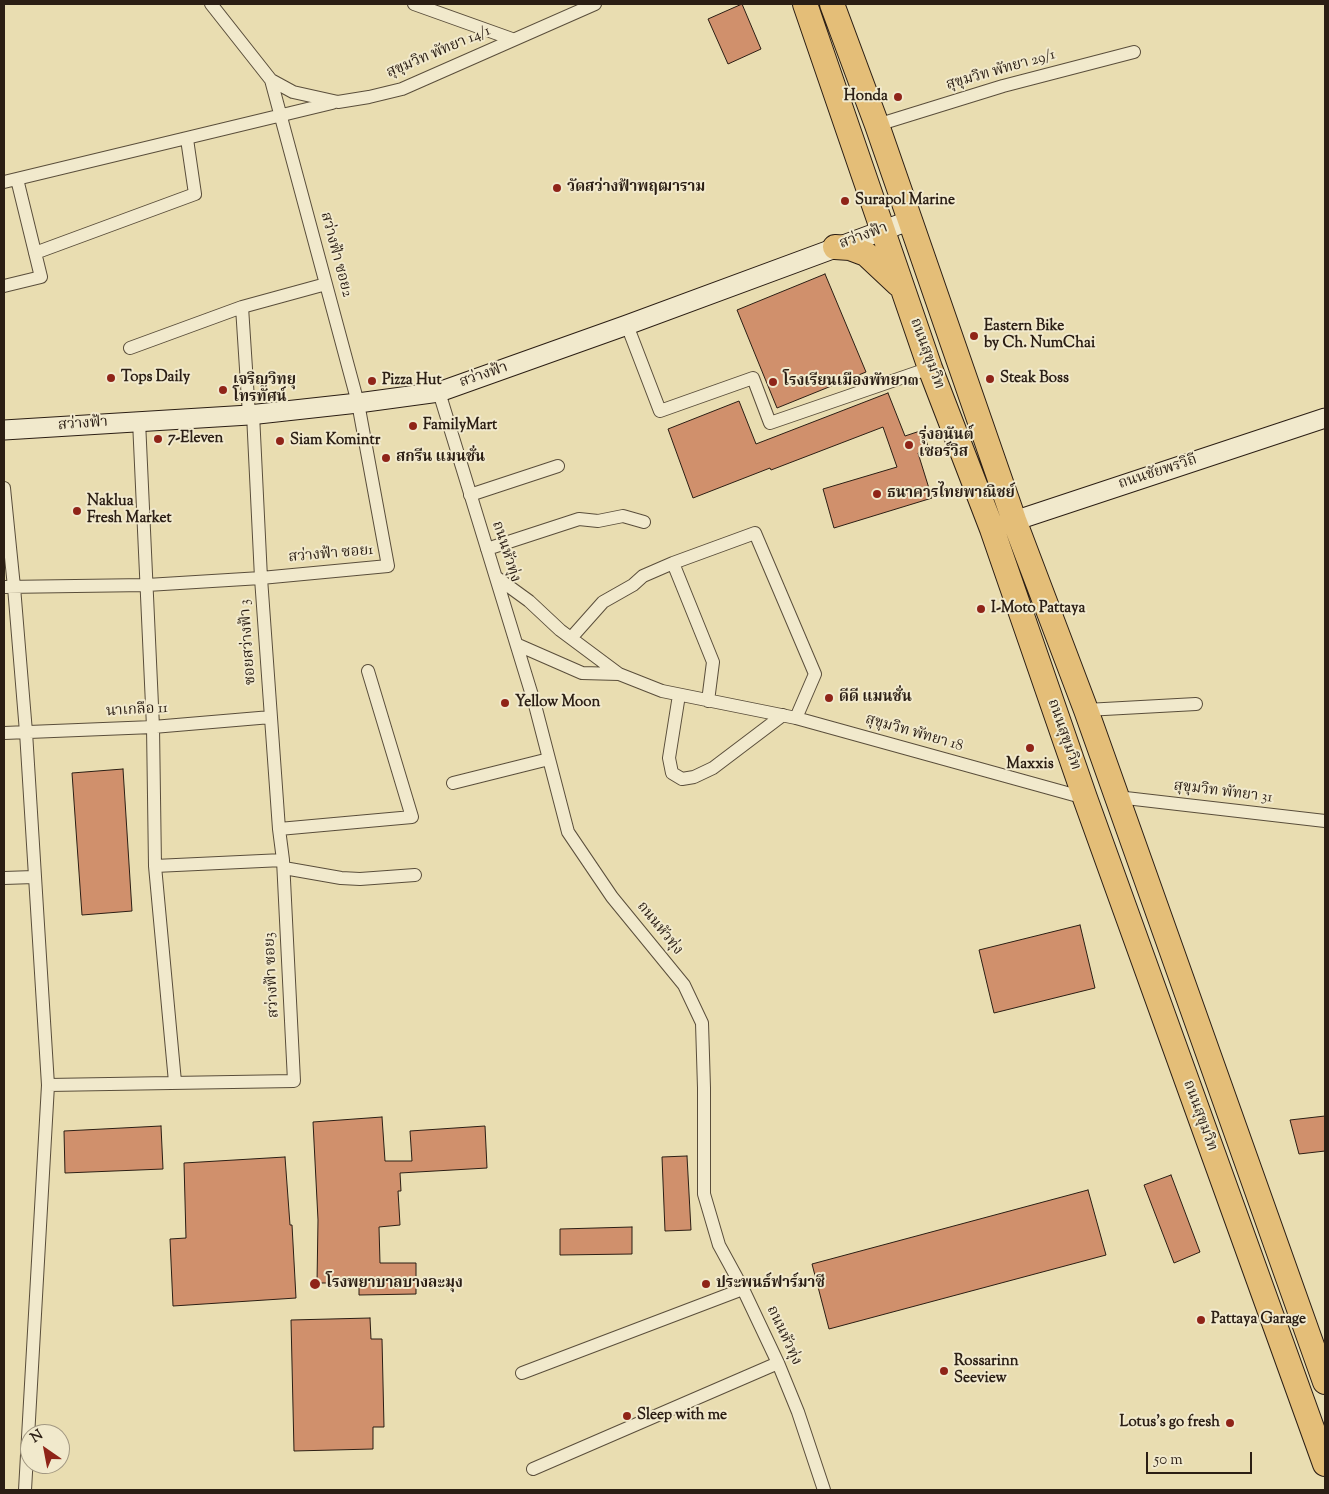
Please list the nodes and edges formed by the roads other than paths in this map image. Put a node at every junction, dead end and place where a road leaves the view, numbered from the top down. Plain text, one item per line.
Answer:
1 (211, 4) edge
2 (414, 4) edge
3 (595, 4) edge
4 (805, 4) edge
5 (832, 4) edge
6 (477, 26) junction
7 (512, 39) junction
8 (1134, 52) dead end
9 (477, 55) junction
10 (270, 80) junction
11 (338, 102) junction
12 (281, 116) junction
13 (877, 125) junction
14 (187, 138) junction
15 (17, 179) junction
16 (4, 182) edge
17 (911, 220) junction
18 (882, 230) junction
19 (835, 247) junction
20 (35, 253) junction
21 (326, 284) junction
22 (4, 286) edge
23 (902, 288) junction
24 (242, 307) junction
25 (627, 325) junction
26 (130, 348) dead end
27 (930, 368) junction
28 (439, 392) junction
29 (358, 403) junction
30 (251, 415) junction
31 (1325, 418) edge
32 (139, 421) junction
33 (4, 430) edge
34 (558, 466) dead end
35 (4, 488) edge
36 (470, 495) junction
37 (1014, 520) junction
38 (644, 522) dead end
39 (992, 529) junction
40 (487, 549) junction
41 (673, 563) junction
42 (496, 577) junction
43 (261, 578) junction
44 (147, 585) junction
45 (9, 587) edge
46 (571, 638) junction
47 (518, 646) junction
48 (368, 671) dead end
49 (619, 674) junction
50 (678, 695) junction
51 (708, 701) junction
52 (1196, 704) dead end
53 (1086, 710) junction
54 (271, 717) junction
55 (789, 717) junction
56 (152, 727) junction
57 (26, 732) junction
58 (4, 733) edge
59 (549, 759) junction
60 (453, 783) dead end
61 (1117, 797) junction
62 (1085, 798) junction
63 (1325, 821) edge
64 (279, 829) junction
65 (284, 864) junction
66 (155, 866) junction
67 (415, 875) dead end
68 (34, 877) junction
69 (4, 878) edge
70 (175, 1082) junction
71 (48, 1084) junction
72 (743, 1289) junction
73 (778, 1363) junction
74 (522, 1373) dead end
75 (1325, 1382) edge
76 (1325, 1464) edge
77 (534, 1469) dead end
78 (25, 1490) edge
79 (824, 1490) edge

1 - 10 street, สุขุมวิท พัทยา 14/1
2 - 6 street
3 - 7 street, สุขุมวิท พัทยา 14/1
4 - 18 highway, ถนนสุขุมวิท
5 - 13 highway, ถนนสุขุมวิท
6 - 7 street
6 - 9 street
7 - 9 street, สุขุมวิท พัทยา 14/1
8 - 13 street, สุขุมวิท พัทยา 29/1
9 - 11 street, สุขุมวิท พัทยา 14/1
10 - 11 street, สุขุมวิท พัทยา 14/1
10 - 12 street, สว่างฟ้า ซอย2
11 - 12 street
12 - 14 street
12 - 21 street, สว่างฟ้า ซอย2
13 - 17 highway, ถนนสุขุมวิท
14 - 15 street
14 - 20 street
15 - 16 street
15 - 20 street
17 - 18 street, สว่างฟ้า
17 - 37 highway, ถนนสุขุมวิท
18 - 19 street, สว่างฟ้า
18 - 23 highway, ถนนสุขุมวิท
19 - 23 highway
19 - 25 street, สว่างฟ้า
20 - 22 street
21 - 24 street
21 - 29 street, สว่างฟ้า ซอย2
23 - 27 highway, ถนนสุขุมวิท
24 - 26 street
24 - 30 street, ซอยสว่างฟ้า 3
25 - 27 street
25 - 28 street, สว่างฟ้า
27 - 39 highway, ถนนสุขุมวิท
28 - 29 street, สว่างฟ้า
28 - 36 street, ถนนหัวทุ่ง
29 - 30 street, สว่างฟ้า
29 - 43 street, สว่างฟ้า ซอย1
30 - 32 street, สว่างฟ้า
30 - 43 street, ซอยสว่างฟ้า 3
31 - 37 street, ถนนชัยพรวิถี
32 - 33 street, สว่างฟ้า
32 - 44 street
34 - 36 street
35 - 45 street
36 - 40 street, ถนนหัวทุ่ง
37 - 39 street, ถนนชัยพรวิถี
37 - 53 highway, ถนนสุขุมวิท
38 - 40 street
39 - 62 highway, ถนนสุขุมวิท
40 - 42 street, ถนนหัวทุ่ง
41 - 46 street
41 - 51 street
41 - 55 street
42 - 46 street, สุขุมวิท พัทยา 18
42 - 47 street, ถนนหัวทุ่ง
43 - 44 street
43 - 54 street, ซอยสว่างฟ้า 3
44 - 45 street
44 - 56 street
45 - 57 street
46 - 49 street, สุขุมวิท พัทยา 18
47 - 49 street, สุขุมวิท พัทยา 18
47 - 59 street, ถนนหัวทุ่ง
48 - 64 street
49 - 50 street, สุขุมวิท พัทยา 18
50 - 51 street, สุขุมวิท พัทยา 18
50 - 55 street
51 - 55 street, สุขุมวิท พัทยา 18
52 - 53 street
53 - 61 highway, ถนนสุขุมวิท
54 - 56 street, นาเกลือ 11
54 - 64 street, ซอยสว่างฟ้า 3
55 - 62 street, สุขุมวิท พัทยา 18
56 - 57 street, นาเกลือ 11
56 - 66 street
57 - 58 street, นาเกลือ 11
57 - 68 street
59 - 60 street
59 - 72 street, ถนนหัวทุ่ง
61 - 63 street, สุขุมวิท พัทยา 31
61 - 75 highway, ถนนสุขุมวิท
62 - 76 highway, ถนนสุขุมวิท
64 - 65 street, ซอยสว่างฟ้า 3
65 - 66 street
65 - 67 street
65 - 70 street, สว่างฟ้า ซอย3
66 - 70 street
68 - 69 street
68 - 71 street
70 - 71 street
71 - 78 street
72 - 73 street, ถนนหัวทุ่ง
72 - 74 street
73 - 77 street
73 - 79 street, ถนนหัวทุ่ง

